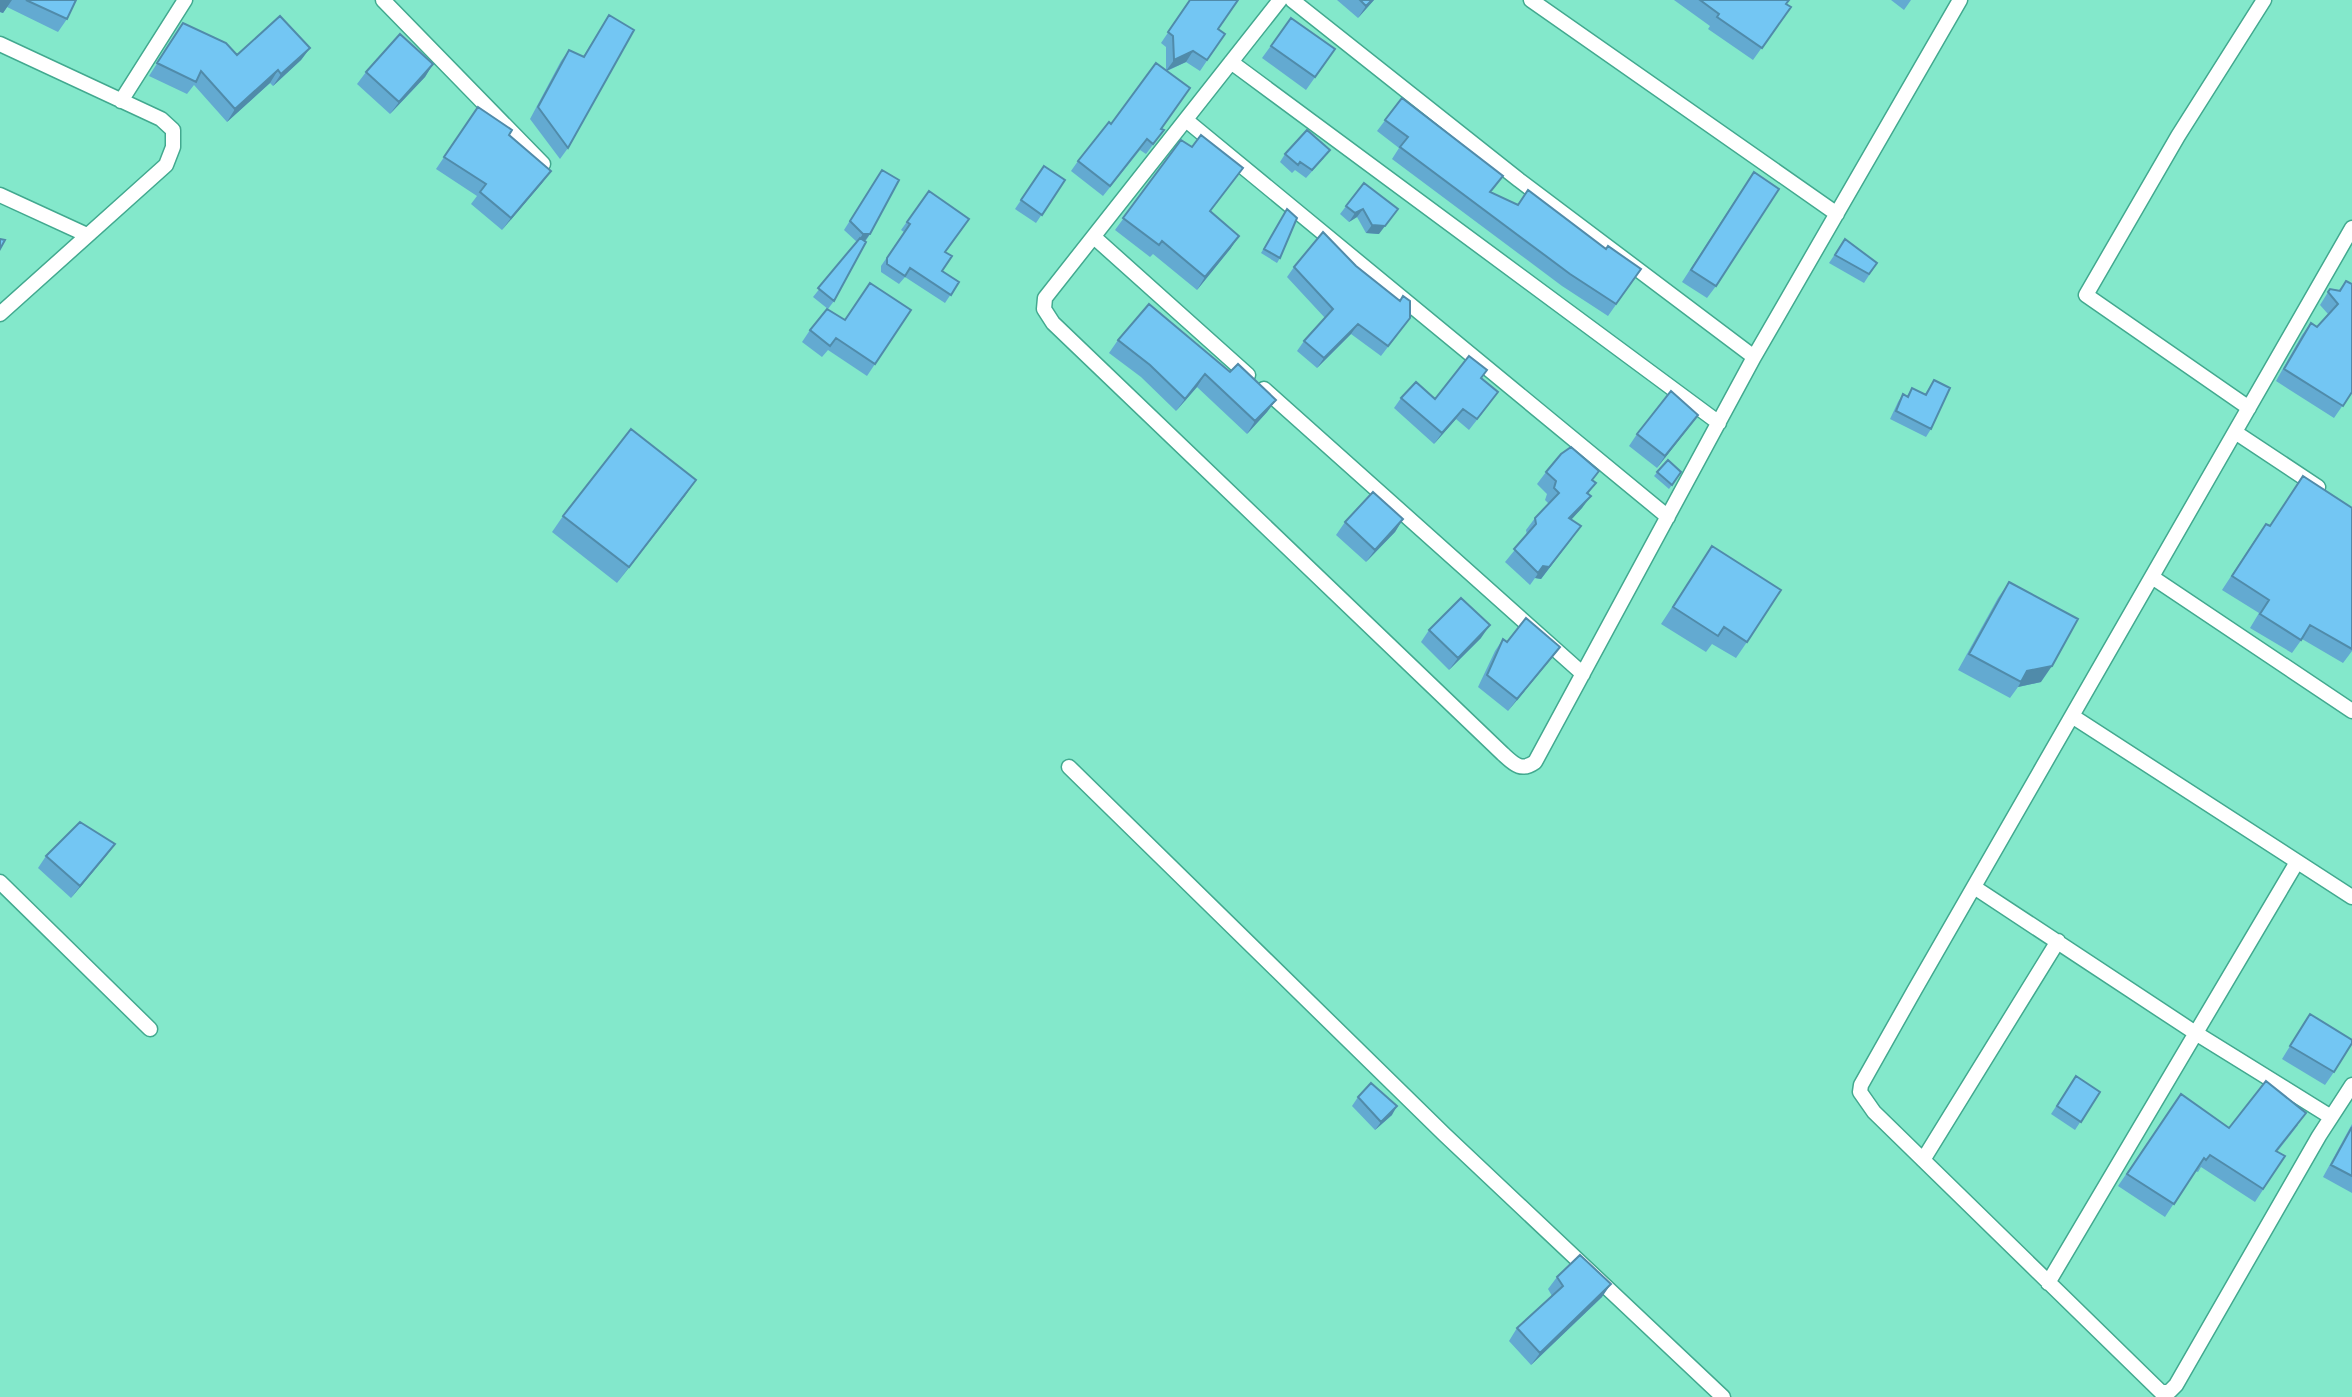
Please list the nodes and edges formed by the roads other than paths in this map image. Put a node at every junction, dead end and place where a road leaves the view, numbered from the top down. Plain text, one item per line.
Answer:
1 (185, 0) edge
2 (383, 0) edge
3 (1280, 0) edge
4 (1292, 0) edge
5 (1531, 0) edge
6 (1960, 0) edge
7 (2264, 0) edge
8 (0, 44) edge
9 (1231, 62) junction
10 (121, 101) junction
11 (1186, 120) junction
12 (543, 164) edge
13 (0, 195) edge
14 (1837, 214) junction
15 (2352, 229) edge
16 (87, 235) junction
17 (1094, 237) junction
18 (0, 314) edge
19 (1754, 357) junction
20 (2249, 408) junction
21 (1719, 423) junction
22 (2235, 432) junction
23 (2326, 493) edge
24 (1668, 517) junction
25 (2152, 577) junction
26 (1583, 674) junction
27 (2352, 711) edge
28 (2072, 716) junction
29 (1069, 767) dead end
30 (2297, 862) junction
31 (0, 882) edge
32 (1974, 887) junction
33 (2352, 897) edge
34 (2058, 941) junction
35 (150, 1029) dead end
36 (2194, 1032) junction
37 (2349, 1094) edge
38 (2331, 1117) junction
39 (1923, 1160) junction
40 (2048, 1283) junction
41 (1723, 1397) edge

1 - 10 street
2 - 12 street
3 - 9 street
4 - 19 street
5 - 14 street
6 - 14 street
7 - 20 street
8 - 10 street
9 - 11 street
9 - 21 street
10 - 16 street
11 - 17 street
11 - 24 street
13 - 16 street
14 - 19 street
15 - 20 street
16 - 18 street
17 - 26 street
17 - 26 street
19 - 21 street
20 - 22 street
21 - 24 street
22 - 23 street
22 - 25 street
24 - 26 street
25 - 27 street
25 - 28 street
28 - 30 street
28 - 32 street
29 - 41 street
30 - 33 street
30 - 36 street
31 - 35 street
32 - 34 street
32 - 39 street
34 - 36 street
34 - 39 street
36 - 38 street
36 - 40 street
37 - 38 street
38 - 40 street
39 - 40 street

